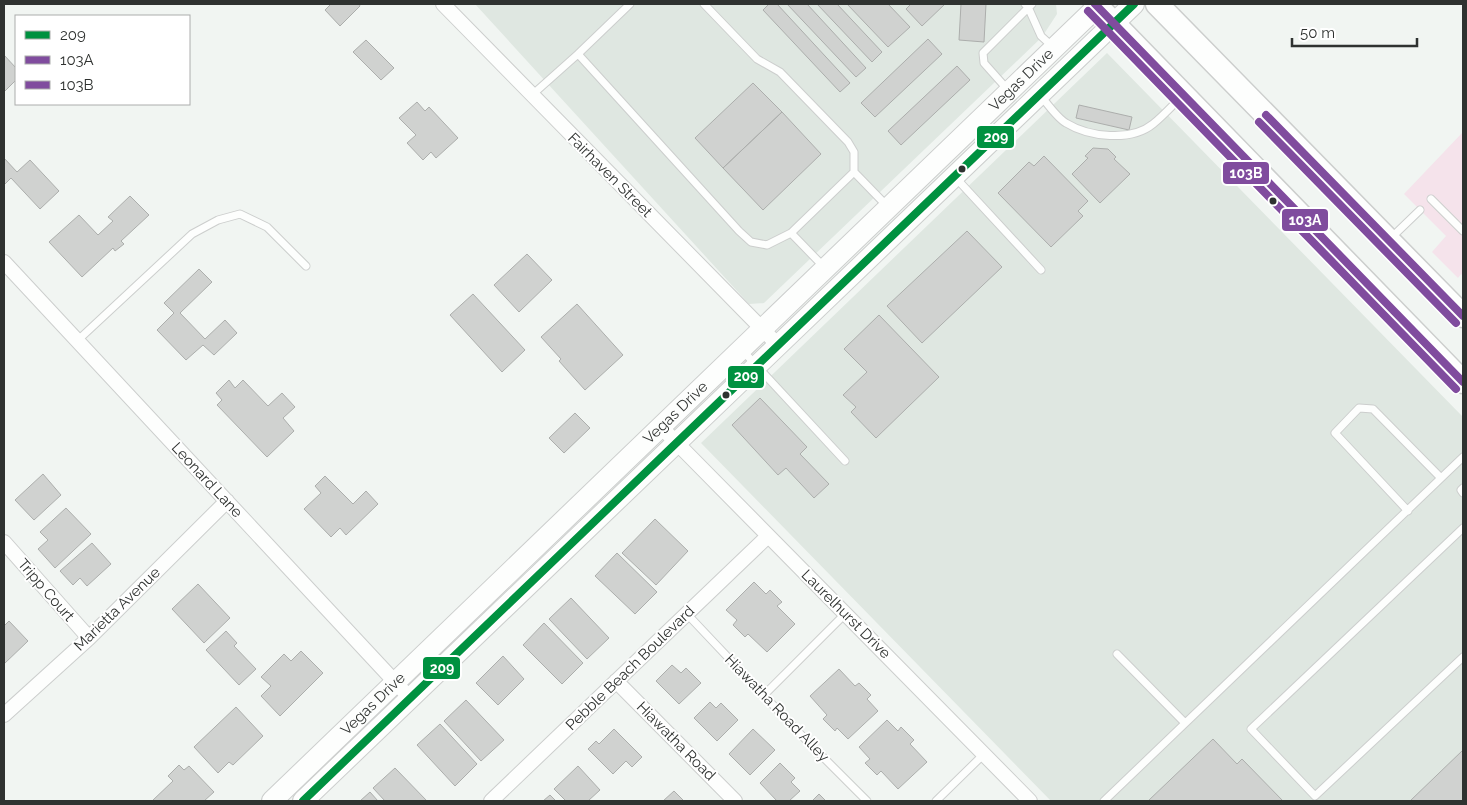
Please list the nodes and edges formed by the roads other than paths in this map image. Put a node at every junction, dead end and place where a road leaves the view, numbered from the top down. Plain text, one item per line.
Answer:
1 (443, 4) edge
2 (630, 4) edge
3 (704, 4) edge
4 (1134, 4) edge
5 (1157, 4) edge
6 (1028, 5) edge
7 (1098, 5) edge
8 (1114, 23) junction
9 (1054, 48) junction
10 (578, 54) junction
11 (1009, 92) junction
12 (1184, 94) junction
13 (532, 95) junction
14 (1040, 95) junction
15 (854, 172) junction
16 (954, 176) junction
17 (1430, 199) dead end
18 (889, 208) junction
19 (1420, 210) dead end
20 (905, 223) junction
21 (1463, 231) edge
22 (792, 233) junction
23 (1389, 240) junction
24 (4, 262) edge
25 (306, 266) dead end
26 (826, 269) junction
27 (1041, 270) dead end
28 (841, 284) junction
29 (1461, 310) edge
30 (763, 330) junction
31 (77, 341) junction
32 (778, 345) junction
33 (742, 349) junction
34 (756, 365) junction
35 (1463, 382) edge
36 (661, 427) junction
37 (677, 443) junction
38 (1463, 457) edge
39 (845, 461) dead end
40 (1441, 478) junction
41 (1463, 488) edge
42 (1463, 493) edge
43 (226, 501) junction
44 (1408, 511) junction
45 (1463, 528) edge
46 (768, 536) junction
47 (4, 542) edge
48 (687, 614) junction
49 (846, 614) junction
50 (89, 638) junction
51 (1117, 654) dead end
52 (1463, 657) edge
53 (616, 681) junction
54 (396, 682) junction
55 (764, 695) junction
56 (410, 698) junction
57 (4, 715) edge
58 (1185, 723) junction
59 (984, 754) junction
60 (272, 801) edge
61 (304, 801) edge
62 (492, 801) edge
63 (735, 801) edge
64 (868, 801) edge
65 (936, 801) edge
66 (1030, 801) edge
67 (1104, 801) edge

1 - 13 street, Fairhaven Street
2 - 10 lane
3 - 15 lane
4 - 8 main road, Vegas Drive
5 - 23 main road
6 - 9 lane
6 - 11 lane
7 - 8 main road
7 - 9 main road, Vegas Drive
8 - 12 main road
8 - 14 main road, Vegas Drive
9 - 11 main road, Vegas Drive
10 - 13 lane
10 - 22 lane
11 - 18 main road, Vegas Drive
12 - 14 lane
12 - 35 main road
13 - 30 street, Fairhaven Street
14 - 16 main road, Vegas Drive
15 - 18 lane
15 - 22 lane
16 - 20 main road, Vegas Drive
16 - 27 lane
17 - 21 lane
18 - 20 main road
18 - 26 main road, Vegas Drive
19 - 23 lane
20 - 28 main road, Vegas Drive
22 - 26 lane
23 - 29 main road
24 - 31 street, Leonard Lane
25 - 31 lane
26 - 28 main road
26 - 30 main road, Vegas Drive
28 - 32 main road, Vegas Drive
30 - 32 street, Fairhaven Street
30 - 33 main road, Vegas Drive
31 - 43 street, Leonard Lane
32 - 34 main road, Vegas Drive
33 - 34 lane
33 - 36 main road, Vegas Drive
34 - 37 main road, Vegas Drive
34 - 39 lane
36 - 37 street, Laurelhurst Drive
36 - 54 main road, Vegas Drive
37 - 46 street, Laurelhurst Drive
37 - 56 main road, Vegas Drive
38 - 40 lane
40 - 44 lane
40 - 44 lane
41 - 42 lane
43 - 50 street, Marietta Avenue
43 - 54 street, Leonard Lane
44 - 58 lane
45 - 52 lane
46 - 48 street, Pebble Beach Boulevard
46 - 49 street, Laurelhurst Drive
47 - 50 street, Tripp Court
48 - 53 street, Pebble Beach Boulevard
48 - 55 lane, Hiawatha Road Alley
49 - 55 lane
49 - 59 street, Laurelhurst Drive
50 - 57 street, Marietta Avenue
51 - 58 lane
53 - 62 street, Pebble Beach Boulevard
53 - 63 street, Hiawatha Road
54 - 56 street, Leonard Lane
54 - 60 main road, Vegas Drive
55 - 64 lane, Hiawatha Road Alley
56 - 61 main road, Vegas Drive
58 - 67 lane
59 - 65 lane
59 - 66 street, Laurelhurst Drive

